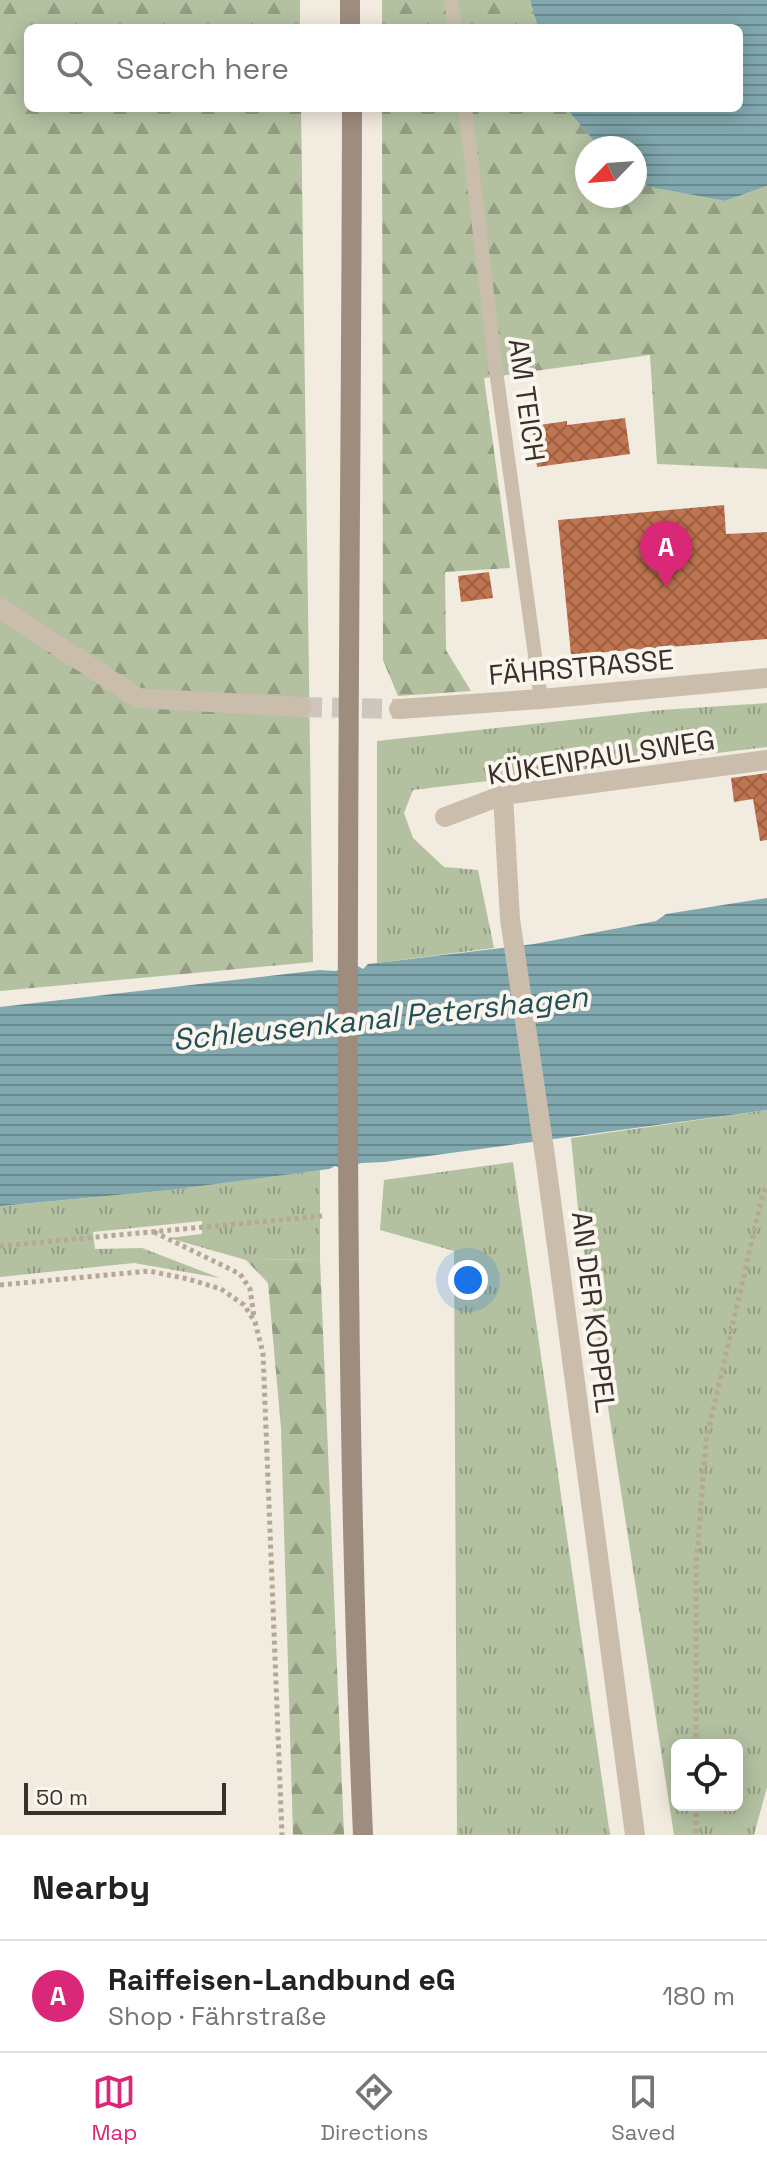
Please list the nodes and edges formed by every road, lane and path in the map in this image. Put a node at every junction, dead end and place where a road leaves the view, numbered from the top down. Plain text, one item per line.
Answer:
1 (350, 0) edge
2 (451, 0) edge
3 (350, 24) edge
4 (454, 24) edge
5 (352, 112) edge
6 (465, 112) edge
7 (0, 608) edge
8 (767, 678) edge
9 (541, 699) junction
10 (302, 707) tunnel mouth
11 (399, 709) tunnel mouth
12 (767, 760) edge
13 (503, 795) junction
14 (445, 817) dead end
15 (767, 1185) edge
16 (764, 1200) edge
17 (322, 1216) dead end
18 (153, 1232) junction
19 (0, 1246) edge
20 (0, 1285) edge
21 (255, 1322) junction
22 (696, 1739) edge
23 (696, 1811) edge
24 (282, 1835) edge
25 (363, 1835) edge
26 (635, 1835) edge
27 (696, 1835) edge

1 - 3 main road
2 - 4 lane
5 - 25 main road
6 - 9 lane, AM TEICH
7 - 10 street
8 - 9 street, FÄHRSTRASSE
9 - 11 street, FÄHRSTRASSE
12 - 13 street, KÜKENPAULSWEG
13 - 14 street, KÜKENPAULSWEG
13 - 26 street, AN DER KOPPEL
15 - 16 path
16 - 22 path
17 - 18 path
18 - 19 path
18 - 21 path
20 - 21 path
21 - 24 path
23 - 27 path

